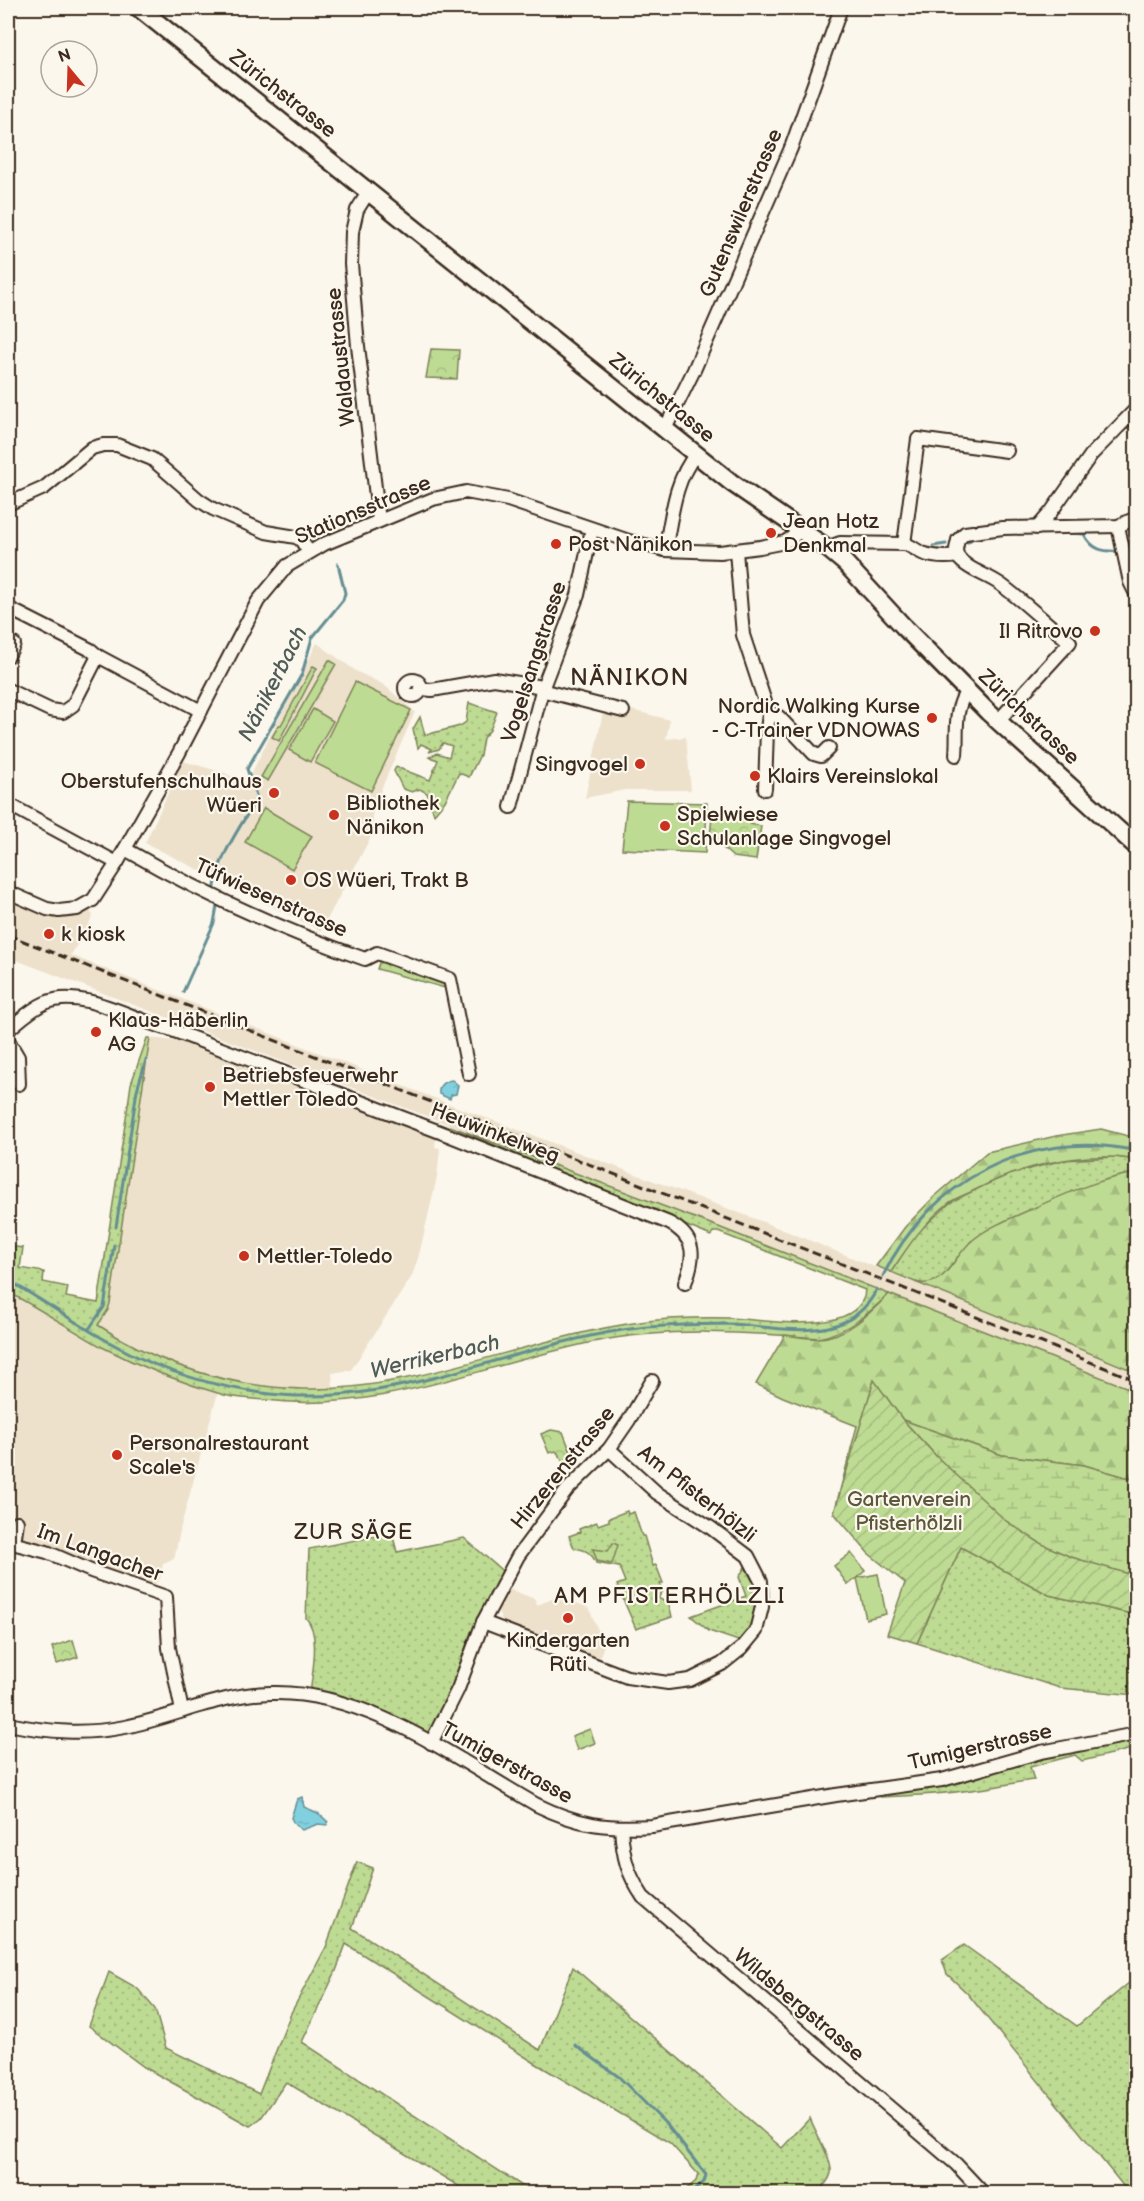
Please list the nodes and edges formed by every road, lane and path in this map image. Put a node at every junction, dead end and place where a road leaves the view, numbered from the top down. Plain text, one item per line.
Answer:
1 (139, 8) edge
2 (841, 8) edge
3 (369, 191) junction
4 (1137, 409) edge
5 (665, 429) junction
6 (1008, 451) dead end
7 (696, 454) junction
8 (8, 504) edge
9 (1137, 518) edge
10 (379, 521) junction
11 (1118, 526) junction
12 (799, 528) junction
13 (1037, 528) junction
14 (592, 529) junction
15 (904, 544) junction
16 (827, 548) junction
17 (665, 550) junction
18 (736, 550) junction
19 (309, 552) junction
20 (957, 556) junction
21 (1136, 594) edge
22 (8, 608) edge
23 (14, 644) dead end
24 (8, 656) edge
25 (98, 656) junction
26 (542, 688) junction
27 (421, 689) dead end
28 (8, 690) edge
29 (967, 691) junction
30 (201, 711) junction
31 (623, 711) dead end
32 (770, 714) junction
33 (998, 721) junction
34 (829, 748) dead end
35 (956, 755) dead end
36 (765, 789) dead end
37 (8, 804) edge
38 (511, 807) dead end
39 (1137, 846) edge
40 (125, 849) junction
41 (117, 863) junction
42 (8, 885) edge
43 (8, 892) edge
44 (34, 904) junction
45 (8, 1030) edge
46 (8, 1040) edge
47 (468, 1074) dead end
48 (19, 1084) dead end
49 (685, 1283) dead end
50 (652, 1381) dead end
51 (609, 1449) junction
52 (17, 1522) dead end
53 (11, 1543) edge
54 (483, 1622) junction
55 (182, 1711) junction
56 (8, 1724) edge
57 (1137, 1734) edge
58 (431, 1743) junction
59 (621, 1828) junction
60 (984, 2193) edge

1 - 3 main road, Zürichstrasse
2 - 5 street, Gutenswilerstrasse
3 - 5 main road, Zürichstrasse
3 - 10 street, Waldaustrasse
4 - 13 street
5 - 7 main road, Zürichstrasse
6 - 15 street
7 - 12 main road, Zürichstrasse
7 - 17 street
8 - 19 street
9 - 11 street
10 - 14 street, Stationsstrasse
10 - 19 street, Stationsstrasse
11 - 13 street
11 - 21 street
12 - 16 main road, Zürichstrasse
12 - 18 street, Stationsstrasse
13 - 20 street
14 - 17 street, Stationsstrasse
14 - 26 street, Vogelsangstrasse
15 - 16 street
15 - 20 street
16 - 29 main road, Zürichstrasse
17 - 18 street, Stationsstrasse
18 - 32 street
19 - 30 street, Stationsstrasse
20 - 33 street
22 - 25 street
23 - 24 street
25 - 28 street
25 - 30 street
26 - 27 street
26 - 31 street
26 - 38 street, Vogelsangstrasse
29 - 33 main road, Zürichstrasse
29 - 35 street
30 - 40 street, Stationsstrasse
32 - 34 street
32 - 36 street
33 - 39 main road, Zürichstrasse
37 - 41 street
40 - 41 street, Stationsstrasse
40 - 47 street, Tüfwiesenstrasse
41 - 44 street, Stationsstrasse
42 - 44 street
43 - 44 street
45 - 49 street, Heuwinkelweg
46 - 48 street
50 - 51 street, Hirzerenstrasse
51 - 54 street, Hirzerenstrasse
51 - 54 street, Am Pfisterhölzli
52 - 53 street, Im Langacher
53 - 55 street, Im Langacher
54 - 58 street, Hirzerenstrasse
55 - 56 street, Tumigerstrasse
55 - 58 street, Tumigerstrasse
57 - 59 street, Tumigerstrasse
58 - 59 street, Tumigerstrasse
59 - 60 street, Wildsbergstrasse

